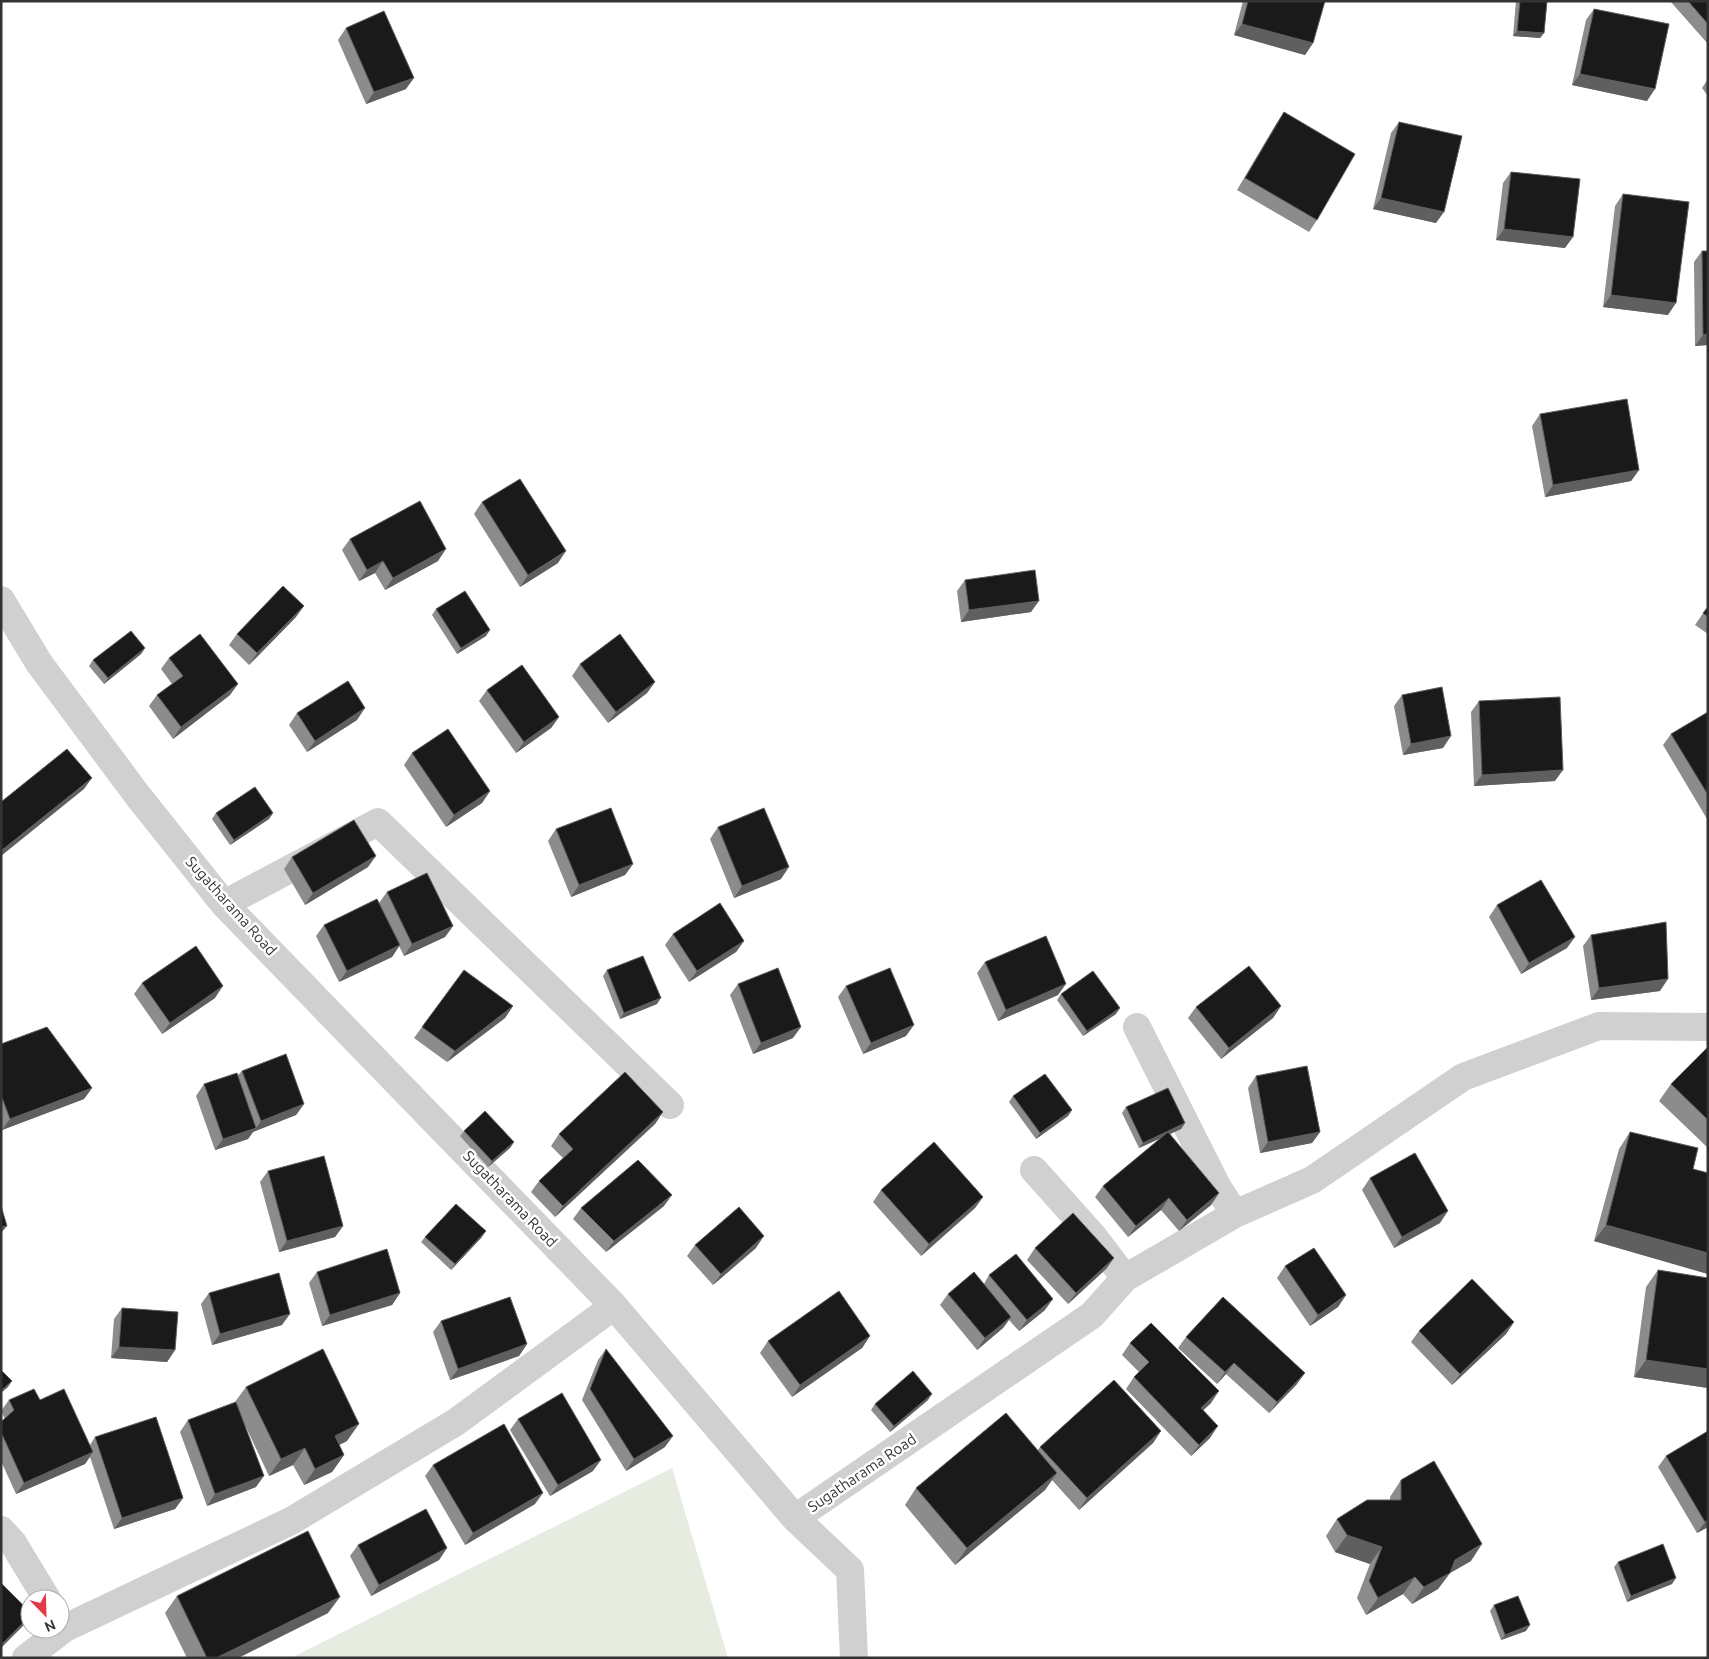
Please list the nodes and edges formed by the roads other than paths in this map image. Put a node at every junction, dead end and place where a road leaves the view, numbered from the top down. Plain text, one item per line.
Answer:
1 (1, 600) edge
2 (224, 904) junction
3 (1137, 1027) dead end
4 (1708, 1027) edge
5 (670, 1105) dead end
6 (1034, 1170) dead end
7 (1235, 1214) junction
8 (1125, 1278) junction
9 (614, 1306) junction
10 (795, 1518) junction
11 (1, 1530) edge
12 (41, 1589) edge
13 (70, 1620) edge
14 (46, 1639) edge
15 (26, 1658) edge
16 (854, 1658) edge

1 - 2 street, Sugatharama Road
2 - 5 street
2 - 9 street, Sugatharama Road
3 - 7 street
4 - 7 street, Sugatharama Road
6 - 8 street
7 - 8 street, Sugatharama Road
8 - 10 street, Sugatharama Road
9 - 10 street, Sugatharama Road
9 - 13 street
10 - 16 street
11 - 12 street
14 - 15 street

